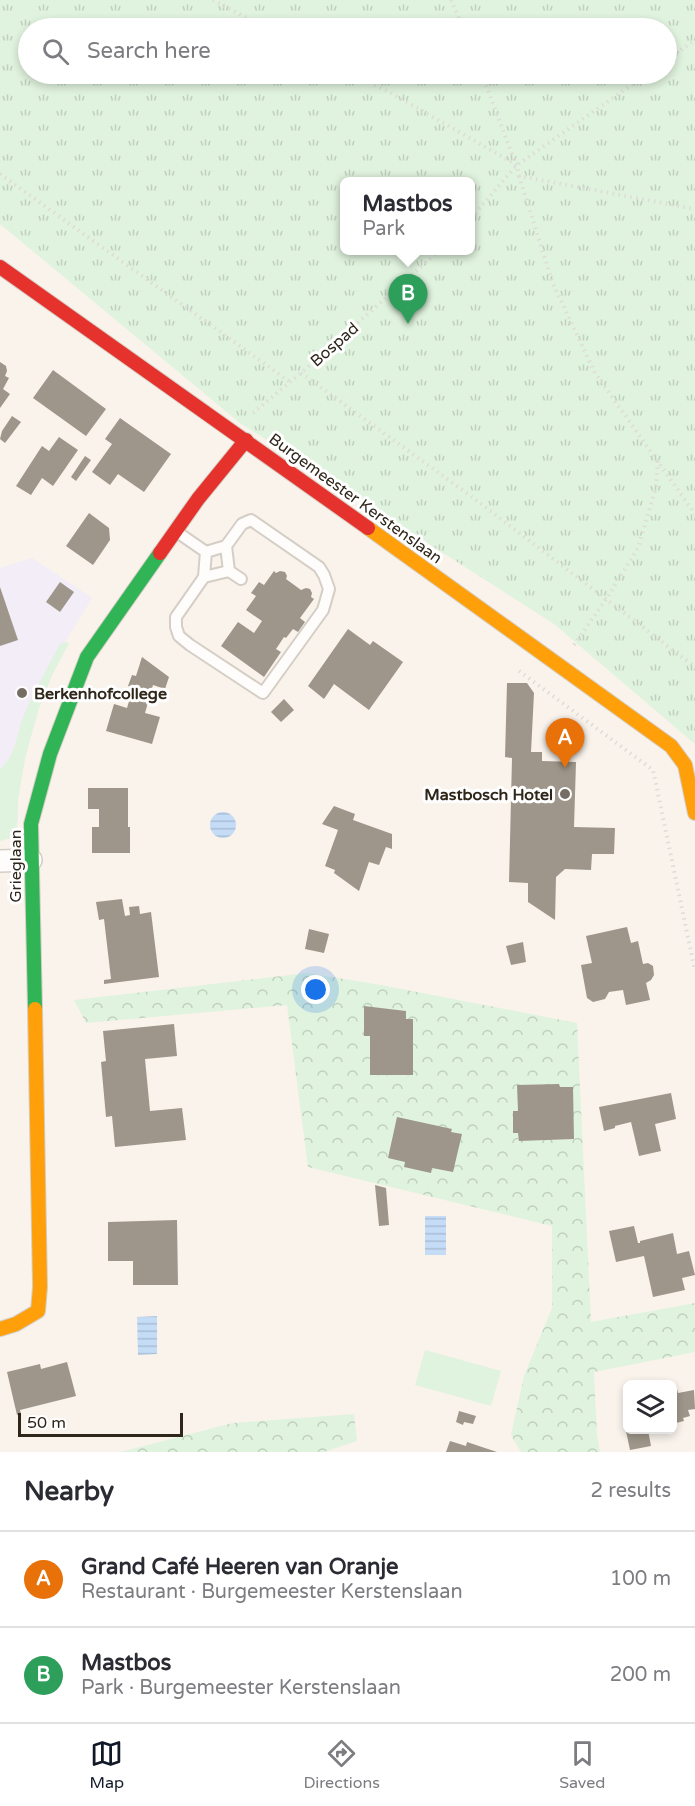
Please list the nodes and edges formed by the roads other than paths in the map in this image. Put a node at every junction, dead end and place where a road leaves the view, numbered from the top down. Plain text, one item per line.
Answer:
1 (0, 267) edge
2 (246, 440) junction
3 (176, 531) junction
4 (226, 546) junction
5 (206, 552) junction
6 (229, 571) junction
7 (204, 577) junction
8 (241, 579) dead end
9 (690, 768) edge
10 (695, 813) edge
11 (31, 860) junction
12 (0, 861) edge
13 (0, 1329) edge

1 - 2 street, Burgemeester Kerstenslaan
2 - 3 street, Grieglaan
2 - 9 street, Burgemeester Kerstenslaan
3 - 5 lane
3 - 11 street, Grieglaan
4 - 5 lane
4 - 6 lane
4 - 7 lane
5 - 7 lane
6 - 7 lane
6 - 8 lane
9 - 10 street
11 - 12 street
11 - 13 street, Grieglaan

